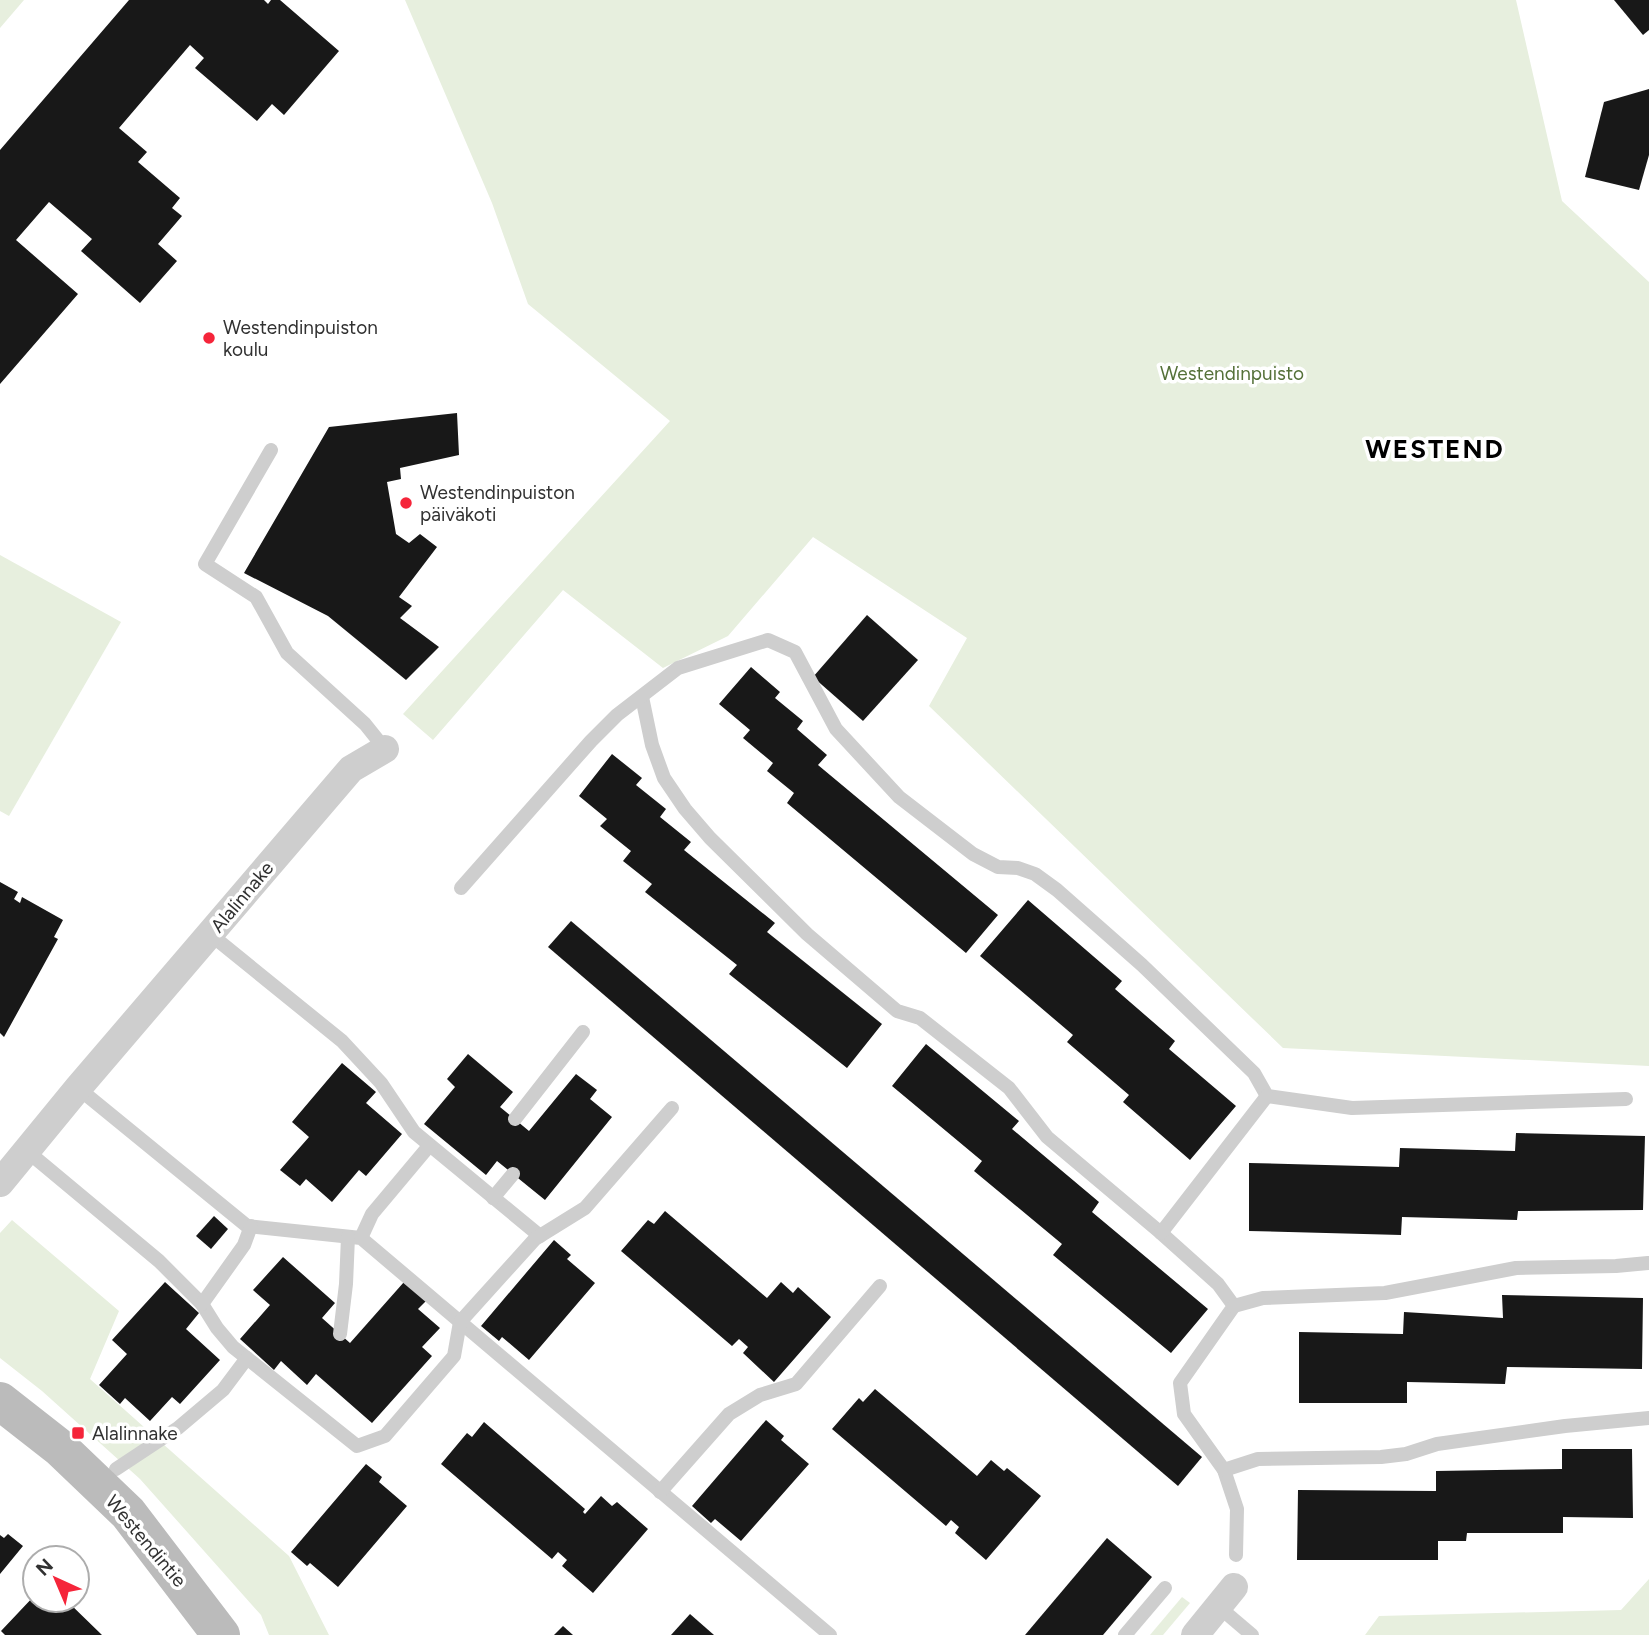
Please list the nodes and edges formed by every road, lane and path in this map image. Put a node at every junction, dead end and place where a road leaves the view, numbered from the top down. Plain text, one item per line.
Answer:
1 (271, 450) dead end
2 (642, 696) junction
3 (385, 749) joint
4 (461, 888) dead end
5 (210, 934) junction
6 (583, 1032) dead end
7 (78, 1088) junction
8 (1267, 1097) junction
9 (1626, 1098) dead end
10 (671, 1108) dead end
11 (515, 1119) dead end
12 (429, 1146) junction
13 (27, 1151) junction
14 (513, 1174) dead end
15 (0, 1183) edge
16 (493, 1198) junction
17 (251, 1226) junction
18 (1161, 1233) junction
19 (540, 1236) junction
20 (355, 1238) junction
21 (1648, 1264) edge
22 (880, 1286) dead end
23 (202, 1304) junction
24 (1234, 1306) junction
25 (460, 1322) junction
26 (340, 1334) dead end
27 (247, 1358) junction
28 (0, 1401) edge
29 (1649, 1418) edge
30 (116, 1469) dead end
31 (1224, 1470) junction
32 (660, 1492) junction
33 (1236, 1555) dead end
34 (1165, 1588) dead end
35 (1226, 1597) joint
36 (221, 1635) edge
37 (830, 1635) edge
38 (1125, 1635) edge
39 (1195, 1635) edge
40 (1252, 1635) edge

1 - 3 lane
2 - 4 lane
2 - 8 lane
2 - 18 lane
3 - 5 street, Alalinnake
5 - 7 street, Alalinnake
5 - 12 lane
6 - 11 lane
7 - 13 street, Alalinnake
7 - 17 lane
8 - 9 lane
8 - 18 lane
10 - 19 lane
12 - 16 lane
12 - 20 lane
13 - 15 street, Alalinnake
13 - 23 lane
14 - 16 lane
16 - 19 lane
17 - 20 lane
17 - 23 lane
18 - 24 lane
19 - 25 lane
20 - 25 lane
20 - 26 lane
21 - 24 lane
22 - 32 lane
23 - 27 lane
24 - 31 lane
25 - 27 lane
25 - 32 lane
27 - 30 lane
28 - 36 main road, Westendintie
29 - 31 lane
31 - 33 lane
32 - 37 lane
34 - 38 lane
35 - 39 street
35 - 40 lane

